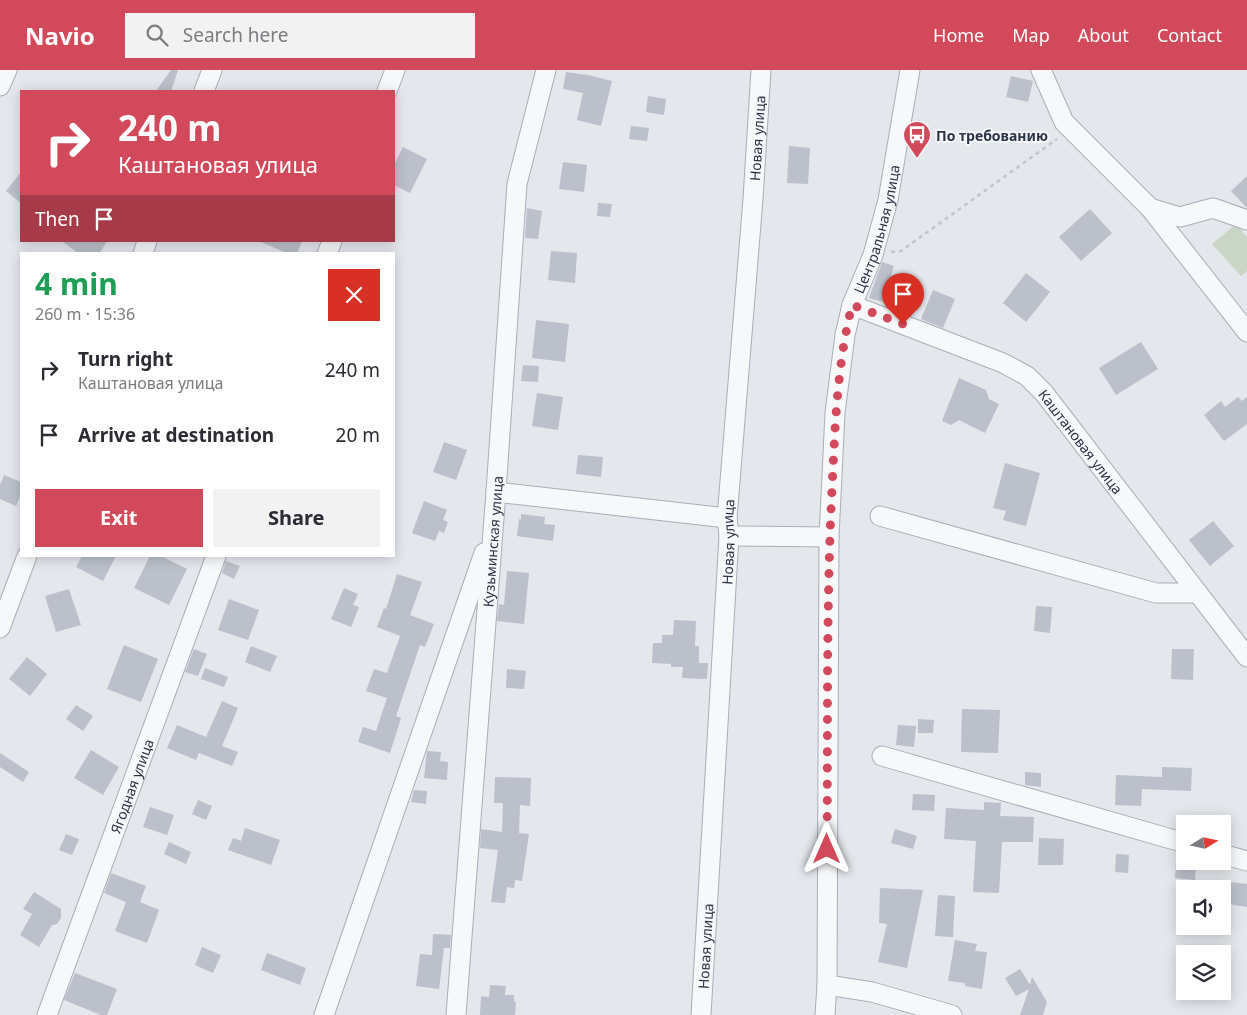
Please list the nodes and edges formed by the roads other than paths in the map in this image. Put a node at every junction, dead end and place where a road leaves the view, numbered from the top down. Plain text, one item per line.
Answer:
1 (7, 70) edge
2 (212, 70) edge
3 (395, 70) edge
4 (546, 70) edge
5 (761, 70) edge
6 (910, 70) edge
7 (1041, 70) edge
8 (0, 86) edge
9 (204, 90) edge
10 (387, 90) edge
11 (1150, 208) junction
12 (1247, 220) edge
13 (852, 305) junction
14 (1247, 332) edge
15 (496, 492) junction
16 (880, 516) dead end
17 (728, 527) junction
18 (493, 529) junction
19 (829, 537) junction
20 (27, 557) edge
21 (216, 557) edge
22 (1198, 593) junction
23 (0, 628) edge
24 (1247, 657) edge
25 (882, 756) dead end
26 (1176, 840) edge
27 (1231, 856) edge
28 (1247, 860) edge
29 (826, 985) junction
30 (47, 1015) edge
31 (324, 1015) edge
32 (456, 1015) edge
33 (701, 1015) edge
34 (825, 1015) edge
35 (952, 1015) edge

1 - 8 street
2 - 9 street
3 - 10 street
4 - 15 street, Кузьминская улица
5 - 17 street, Новая улица
6 - 13 street, Центральная улица
7 - 11 street
11 - 12 street
11 - 14 street
13 - 19 street, Центральная улица
13 - 22 street, Каштановая улица
15 - 17 street
15 - 18 street, Кузьминская улица
16 - 22 street
17 - 19 street
17 - 33 street, Новая улица
18 - 31 street
18 - 32 street, Кузьминская улица
19 - 29 street, Центральная улица
20 - 23 street
21 - 30 street, Ягодная улица
22 - 24 street, Каштановая улица
25 - 26 street
27 - 28 street
29 - 34 street, Центральная улица
29 - 35 street

